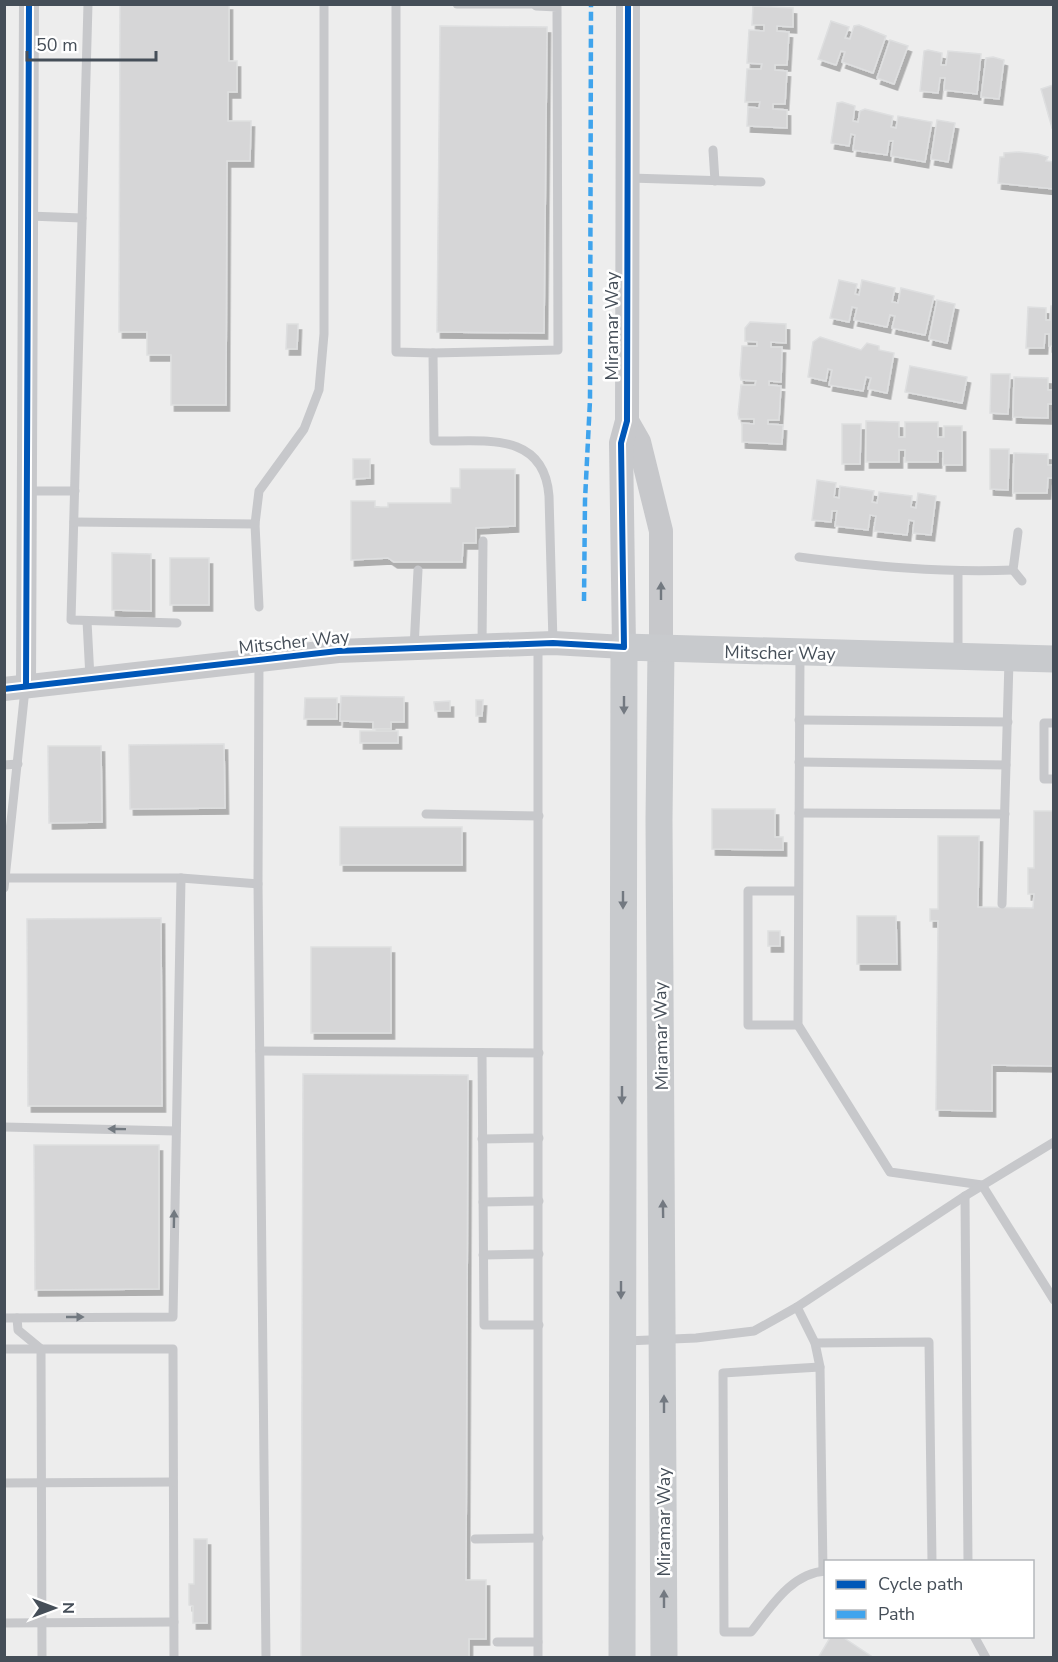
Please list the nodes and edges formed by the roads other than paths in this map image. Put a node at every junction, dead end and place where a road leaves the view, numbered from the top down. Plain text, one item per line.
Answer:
1 (29, 4) edge
2 (88, 4) edge
3 (324, 4) edge
4 (396, 4) edge
5 (457, 4) edge
6 (628, 4) edge
7 (536, 5) edge
8 (713, 150) dead end
9 (627, 178) junction
10 (715, 181) junction
11 (761, 182) dead end
12 (29, 216) junction
13 (82, 218) junction
14 (433, 353) junction
15 (627, 421) junction
16 (28, 491) junction
17 (75, 491) junction
18 (74, 522) junction
19 (255, 524) junction
20 (1018, 532) dead end
21 (483, 541) dead end
22 (799, 557) dead end
23 (418, 570) dead end
24 (1013, 570) junction
25 (958, 572) junction
26 (1022, 581) dead end
27 (259, 607) dead end
28 (87, 621) junction
29 (177, 623) dead end
30 (545, 644) junction
31 (482, 645) junction
32 (624, 647) junction
33 (414, 648) junction
34 (661, 650) junction
35 (800, 654) junction
36 (958, 656) junction
37 (1010, 658) junction
38 (1053, 659) edge
39 (260, 661) junction
40 (90, 679) junction
41 (15, 687) edge
42 (800, 720) junction
43 (1008, 722) junction
44 (1053, 723) edge
45 (799, 762) junction
46 (18, 764) junction
47 (4, 765) edge
48 (1006, 765) junction
49 (1053, 779) edge
50 (799, 813) junction
51 (9, 814) edge
52 (426, 814) dead end
53 (1005, 814) junction
54 (539, 816) junction
55 (5, 878) edge
56 (181, 878) junction
57 (258, 884) junction
58 (4, 888) edge
59 (798, 891) junction
60 (1002, 904) dead end
61 (798, 1025) junction
62 (260, 1051) junction
63 (482, 1053) junction
64 (539, 1053) junction
65 (4, 1126) edge
66 (176, 1131) junction
67 (539, 1138) junction
68 (482, 1139) junction
69 (1053, 1142) edge
70 (982, 1185) junction
71 (965, 1196) junction
72 (539, 1201) junction
73 (483, 1202) junction
74 (539, 1254) junction
75 (483, 1255) junction
76 (1053, 1300) edge
77 (797, 1308) junction
78 (4, 1318) edge
79 (17, 1318) junction
80 (539, 1325) junction
81 (621, 1341) junction
82 (664, 1341) junction
83 (815, 1343) junction
84 (4, 1349) edge
85 (41, 1349) junction
86 (820, 1367) junction
87 (173, 1482) junction
88 (4, 1483) edge
89 (41, 1483) junction
90 (539, 1538) junction
91 (475, 1539) dead end
92 (932, 1560) edge
93 (968, 1560) edge
94 (824, 1571) edge
95 (174, 1622) junction
96 (4, 1623) edge
97 (42, 1623) junction
98 (975, 1638) edge
99 (497, 1642) dead end
100 (538, 1642) junction
101 (42, 1658) edge
102 (174, 1658) edge
103 (266, 1658) edge
104 (538, 1658) edge
105 (622, 1658) edge
106 (664, 1658) edge
107 (986, 1658) edge

1 - 12 street
2 - 13 lane
3 - 19 lane
4 - 14 lane
5 - 7 lane
6 - 9 street, Miramar Way
7 - 14 lane
8 - 10 lane
9 - 10 lane
9 - 15 street, Miramar Way
10 - 11 lane
12 - 13 lane
12 - 16 street
13 - 17 lane
14 - 30 lane
15 - 32 street, Miramar Way
34 -> 15 street, Miramar Way
16 - 17 lane
16 - 41 street
17 - 18 lane
18 - 19 lane
18 - 28 lane
19 - 27 lane
20 - 24 lane
21 - 31 lane
22 - 25 lane
23 - 33 lane
24 - 25 lane
24 - 26 lane
25 - 36 lane
28 - 29 lane
28 - 40 lane
30 - 31 street, Mitscher Way
30 - 32 street, Mitscher Way
30 - 54 lane
31 - 33 street, Mitscher Way
32 - 34 main road, Mitscher Way
32 -> 81 main road, Miramar Way
33 - 39 street, Mitscher Way
34 - 35 main road, Mitscher Way
82 -> 34 main road, Miramar Way
35 - 36 main road, Mitscher Way
35 - 42 lane
36 - 37 main road, Mitscher Way
37 - 38 main road, Mitscher Way
37 - 43 lane
39 - 40 street, Mitscher Way
39 - 57 lane
40 - 41 street, Mitscher Way
41 - 46 lane
42 - 43 lane
42 - 45 lane
43 - 48 lane
44 - 49 lane
45 - 48 lane
45 - 50 lane
46 - 47 lane
46 - 51 lane
48 - 53 lane
50 - 53 lane
50 - 59 lane
51 - 55 lane
52 - 54 lane
53 - 60 lane
54 - 64 lane
55 - 56 lane
55 - 58 lane
56 - 57 lane
56 - 66 lane
57 - 62 lane
59 - 61 lane
59 - 61 lane
61 - 70 lane
62 - 63 lane
62 - 103 lane
63 - 64 lane
63 - 68 lane
64 - 67 lane
66 -> 65 lane
79 -> 66 lane
67 - 68 lane
67 - 72 lane
68 - 73 lane
69 - 70 lane
70 - 71 lane
70 - 76 lane
71 - 77 lane
71 - 93 lane
72 - 73 lane
72 - 74 lane
73 - 75 lane
74 - 75 lane
74 - 80 lane
75 - 80 lane
77 - 82 lane
77 - 83 lane
78 - 79 lane
79 - 85 lane
80 - 90 lane
81 - 82 lane
81 - 105 main road, Miramar Way
106 -> 82 main road, Miramar Way
83 - 86 lane
83 - 92 lane
84 - 85 lane
85 - 87 lane
85 - 89 lane
86 - 94 lane
86 - 94 lane
87 - 89 lane
87 - 95 lane
88 - 89 lane
89 - 97 lane
90 - 91 lane
90 - 100 lane
95 - 97 lane
95 - 102 lane
96 - 97 lane
97 - 101 lane
98 - 107 lane
99 - 100 lane
100 - 104 lane

